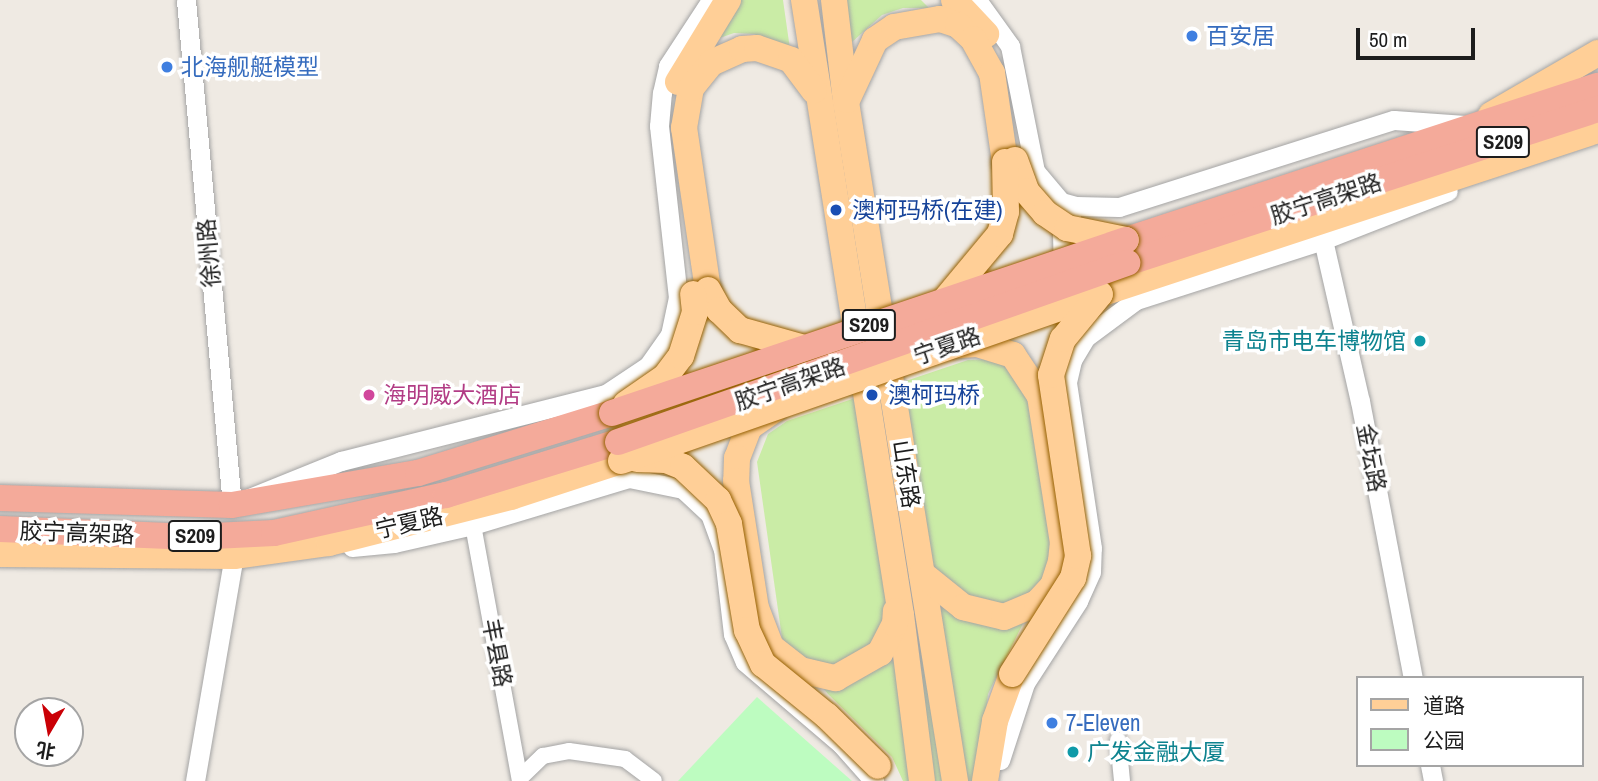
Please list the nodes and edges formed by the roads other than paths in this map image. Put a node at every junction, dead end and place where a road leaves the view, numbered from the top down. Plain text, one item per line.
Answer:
1 (186, 0) edge
2 (711, 0) edge
3 (728, 0) edge
4 (804, 0) edge
5 (834, 0) edge
6 (954, 0) edge
7 (977, 0) edge
8 (1598, 52) edge
9 (1598, 86) edge
10 (818, 96) junction
11 (846, 102) junction
12 (1598, 109) edge
13 (1473, 126) junction
14 (1598, 130) edge
15 (1010, 161) junction
16 (1491, 165) junction
17 (1079, 207) junction
18 (1323, 240) junction
19 (1128, 262) junction
20 (701, 292) junction
21 (1100, 293) junction
22 (945, 300) junction
23 (1100, 325) junction
24 (947, 346) junction
25 (801, 347) junction
26 (630, 381) junction
27 (783, 403) junction
28 (612, 413) junction
29 (620, 451) junction
30 (647, 479) junction
31 (0, 498) edge
32 (232, 505) junction
33 (473, 524) junction
34 (0, 529) edge
35 (295, 547) junction
36 (0, 554) edge
37 (234, 556) junction
38 (922, 574) junction
39 (897, 592) junction
40 (1413, 676) edge
41 (1118, 740) dead end
42 (879, 776) edge
43 (520, 780) edge
44 (195, 781) edge
45 (654, 781) edge
46 (922, 781) edge
47 (955, 781) edge
48 (985, 781) edge
49 (995, 781) edge
50 (1122, 781) edge

1 - 32 street, 徐州路
2 - 26 street
3 - 20 main road
4 - 10 main road, 山东路
5 - 11 main road, 山东路
6 - 15 main road
7 - 17 street
8 - 13 main road
9 - 13 highway, 胶宁高架路 / S209
10 - 20 main road
10 - 39 main road, 山东路
11 - 15 main road
11 - 38 main road, 山东路
12 - 19 highway, 胶宁高架路 / S209
13 - 17 street
13 - 19 highway, 胶宁高架路 / S209
14 - 16 main road, 宁夏路
15 - 19 main road, bridge
15 - 22 main road, bridge
16 - 18 street
16 - 19 main road, 宁夏路
17 - 23 street
18 - 23 street
18 - 40 street, 金坛路
19 - 21 main road, 宁夏路
19 - 22 highway, 胶宁高架路 / S209, bridge
19 - 29 highway, 胶宁高架路 / S209, bridge
20 - 25 main road, bridge
20 - 28 main road, bridge
21 - 24 main road, 宁夏路, bridge
21 - 48 main road, bridge
22 - 25 highway, 胶宁高架路 / S209, bridge
23 - 49 street
24 - 27 main road, 宁夏路, bridge
24 - 38 main road, bridge
25 - 28 highway, 胶宁高架路 / S209, bridge
26 - 30 street
26 - 32 street
27 - 29 main road, 宁夏路, bridge
27 - 39 main road, bridge
28 - 32 highway, 胶宁高架路 / S209
29 - 34 highway, 胶宁高架路 / S209
29 - 35 main road, 宁夏路
29 - 42 main road, bridge
30 - 33 street
30 - 42 street
31 - 32 highway, 胶宁高架路 / S209
33 - 35 street
33 - 43 street, 丰县路
35 - 37 main road, 宁夏路
36 - 37 main road, 宁夏路
37 - 44 street
38 - 47 main road, 山东路
39 - 46 main road, 山东路
41 - 50 street
43 - 45 street

